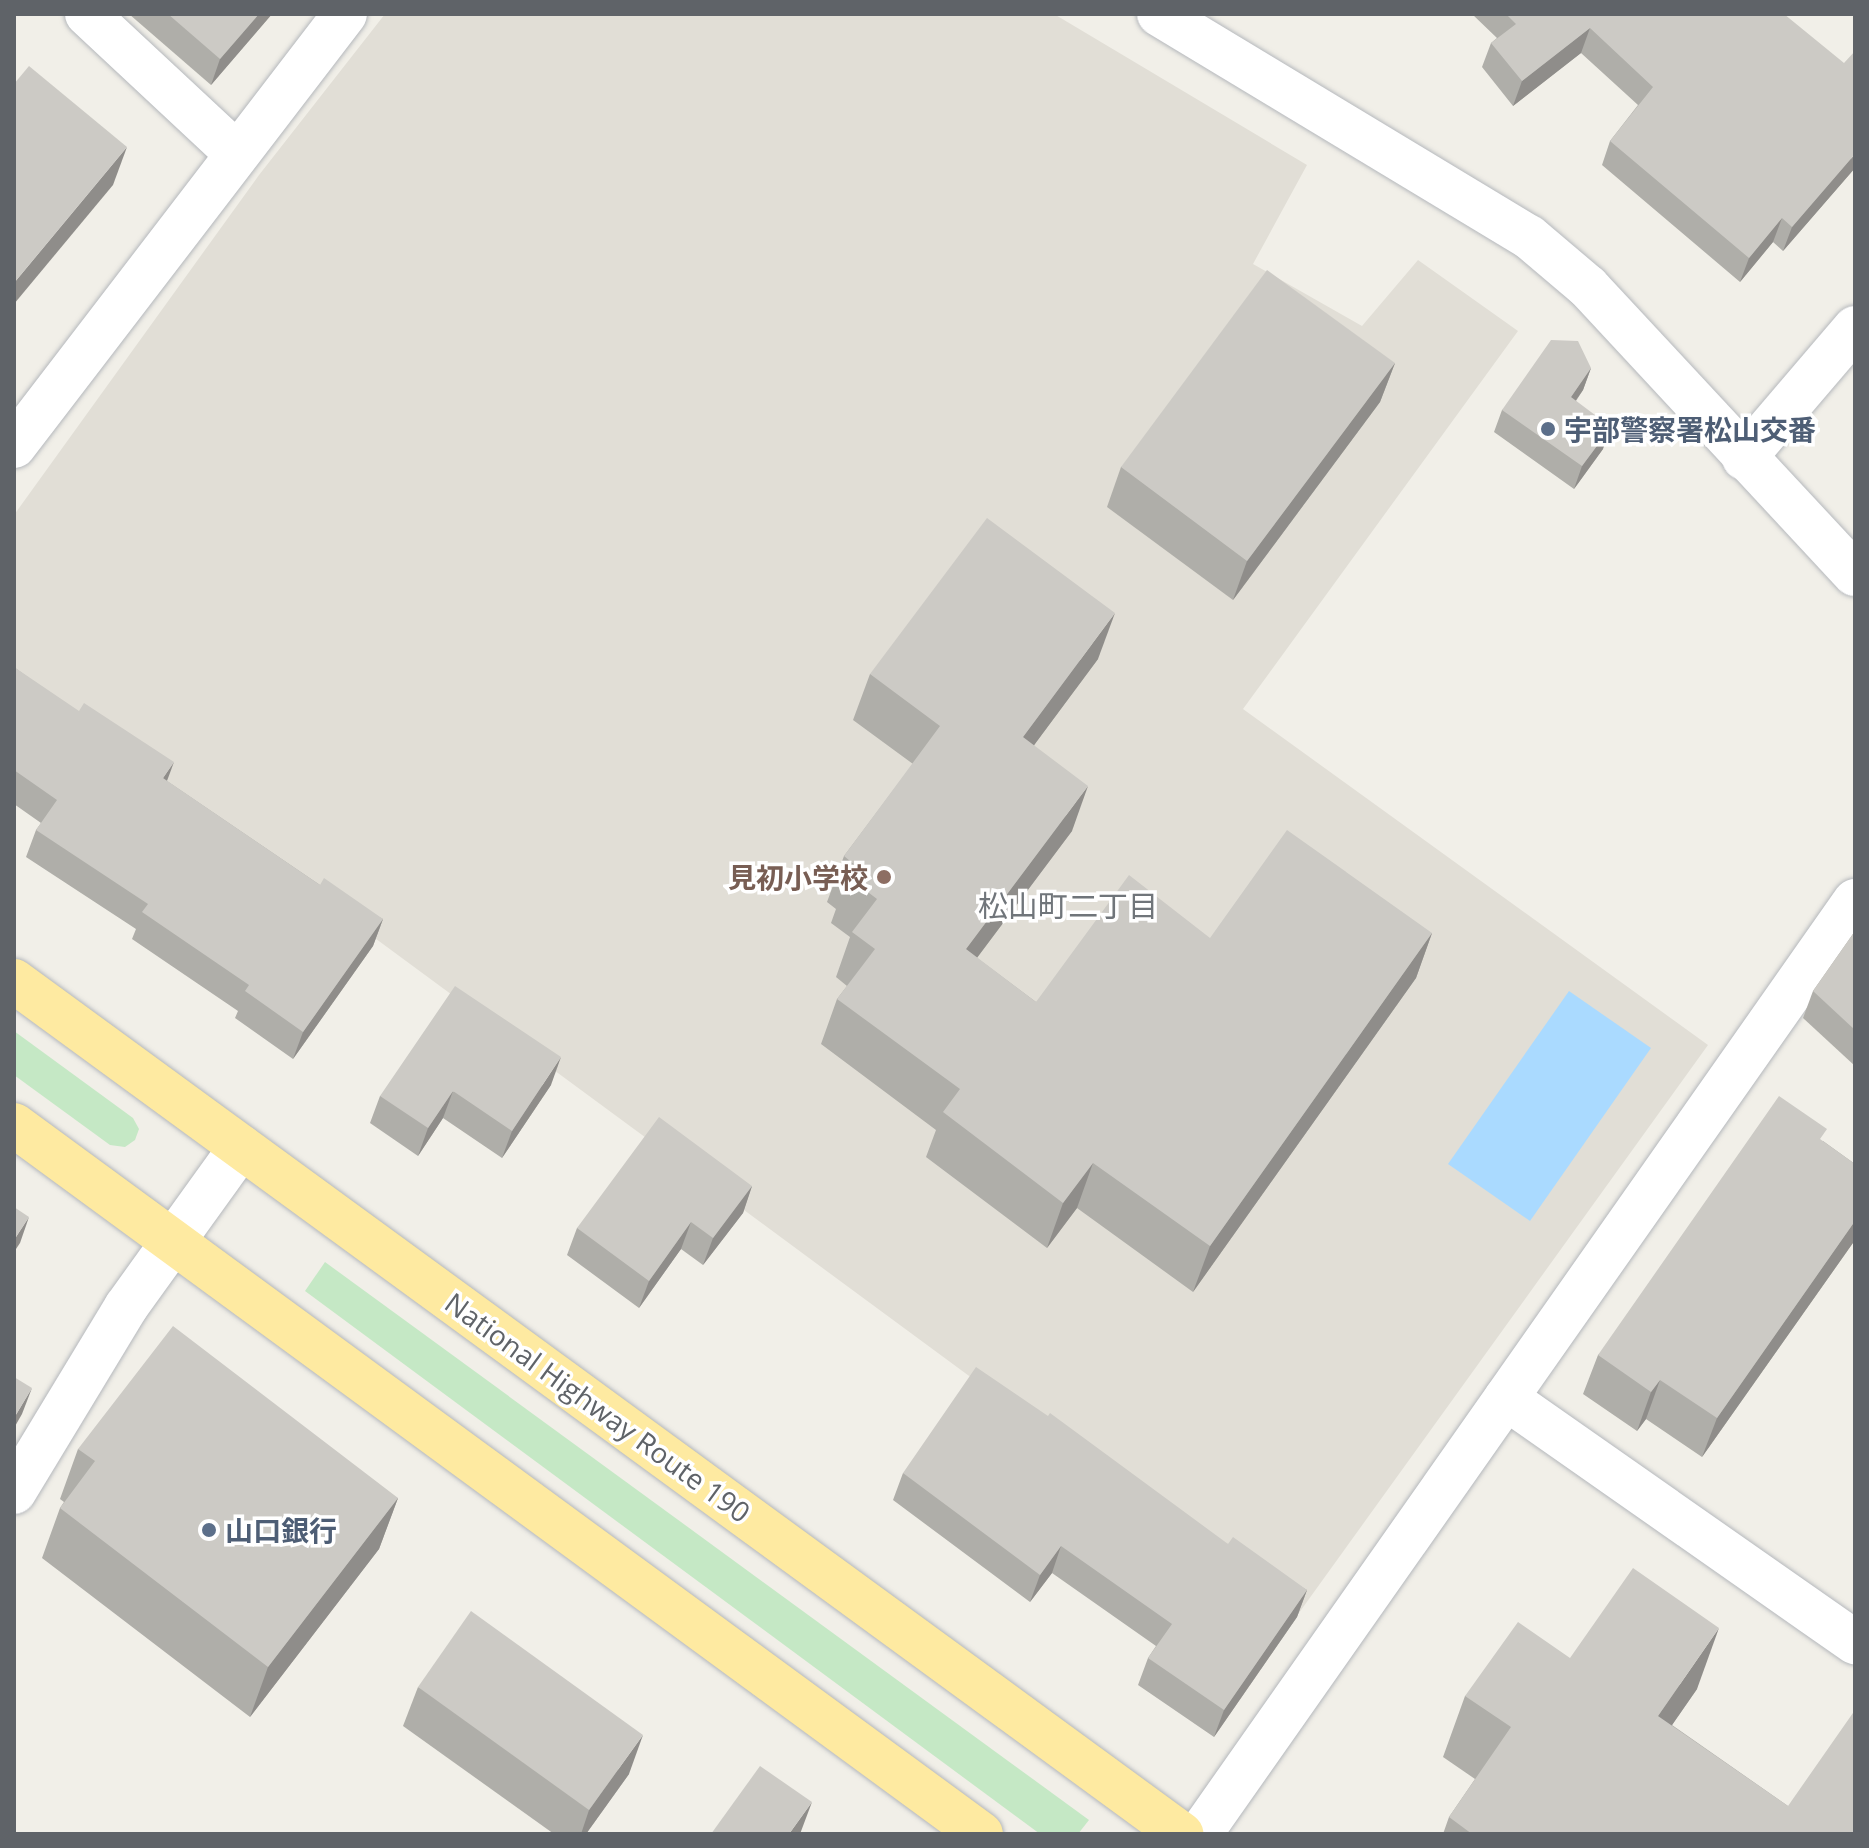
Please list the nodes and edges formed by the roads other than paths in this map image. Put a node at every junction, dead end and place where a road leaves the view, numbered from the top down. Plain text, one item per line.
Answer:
1 (87, 14) edge
2 (345, 14) edge
3 (1159, 14) edge
4 (234, 151) junction
5 (1855, 328) edge
6 (14, 446) edge
7 (1744, 458) junction
8 (1855, 574) edge
9 (1855, 901) edge
10 (14, 981) edge
11 (14, 1125) edge
12 (241, 1147) junction
13 (173, 1242) junction
14 (1506, 1398) junction
15 (14, 1492) edge
16 (1855, 1642) edge
17 (981, 1834) edge
18 (1181, 1834) edge
19 (1200, 1834) edge

1 - 4 street
2 - 4 street
3 - 7 street
4 - 6 street
5 - 7 street
7 - 8 street
9 - 14 street
10 - 12 highway, National Highway Route 190
11 - 13 highway
12 - 13 street
12 - 18 highway, National Highway Route 190
13 - 15 street
13 - 17 highway
14 - 16 street
14 - 19 street

